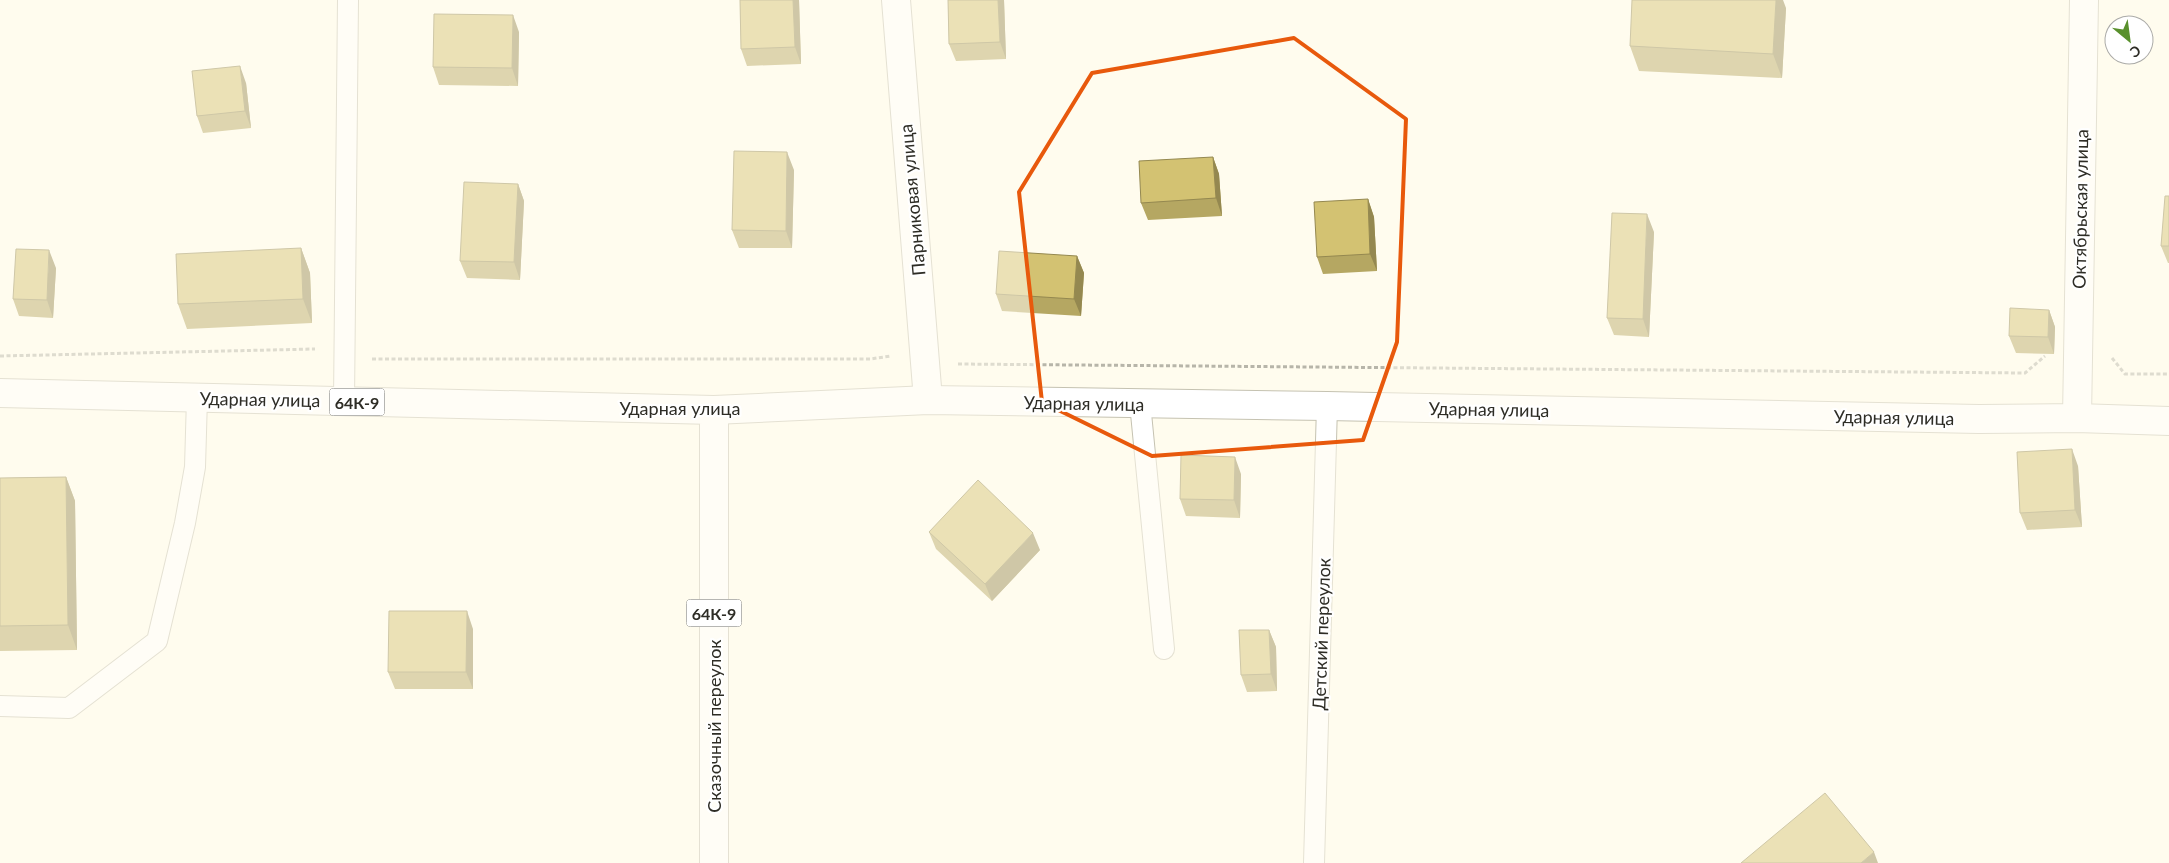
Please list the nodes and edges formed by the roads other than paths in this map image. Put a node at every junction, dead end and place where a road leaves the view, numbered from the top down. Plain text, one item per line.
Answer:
1 (348, 0) edge
2 (896, 0) edge
3 (2084, 0) edge
4 (0, 394) edge
5 (197, 398) junction
6 (928, 400) junction
7 (344, 401) junction
8 (1140, 403) junction
9 (1327, 406) junction
10 (714, 410) junction
11 (2077, 418) junction
12 (2169, 421) edge
13 (1164, 649) dead end
14 (0, 706) edge
15 (714, 863) edge
16 (1314, 863) edge

1 - 7 lane
2 - 6 street, Парниковая улица
3 - 11 street, Октябрьская улица
4 - 5 street, Ударная улица / 64К-9
5 - 7 street, Ударная улица / 64К-9
5 - 14 lane
6 - 8 street, Ударная улица
6 - 10 street, Ударная улица
7 - 10 street, Ударная улица / 64К-9
8 - 9 street, Ударная улица
8 - 13 lane
9 - 11 street, Ударная улица
9 - 16 lane, Детский переулок
10 - 15 street, Сказочный переулок / 64К-9
11 - 12 street, Ударная улица

